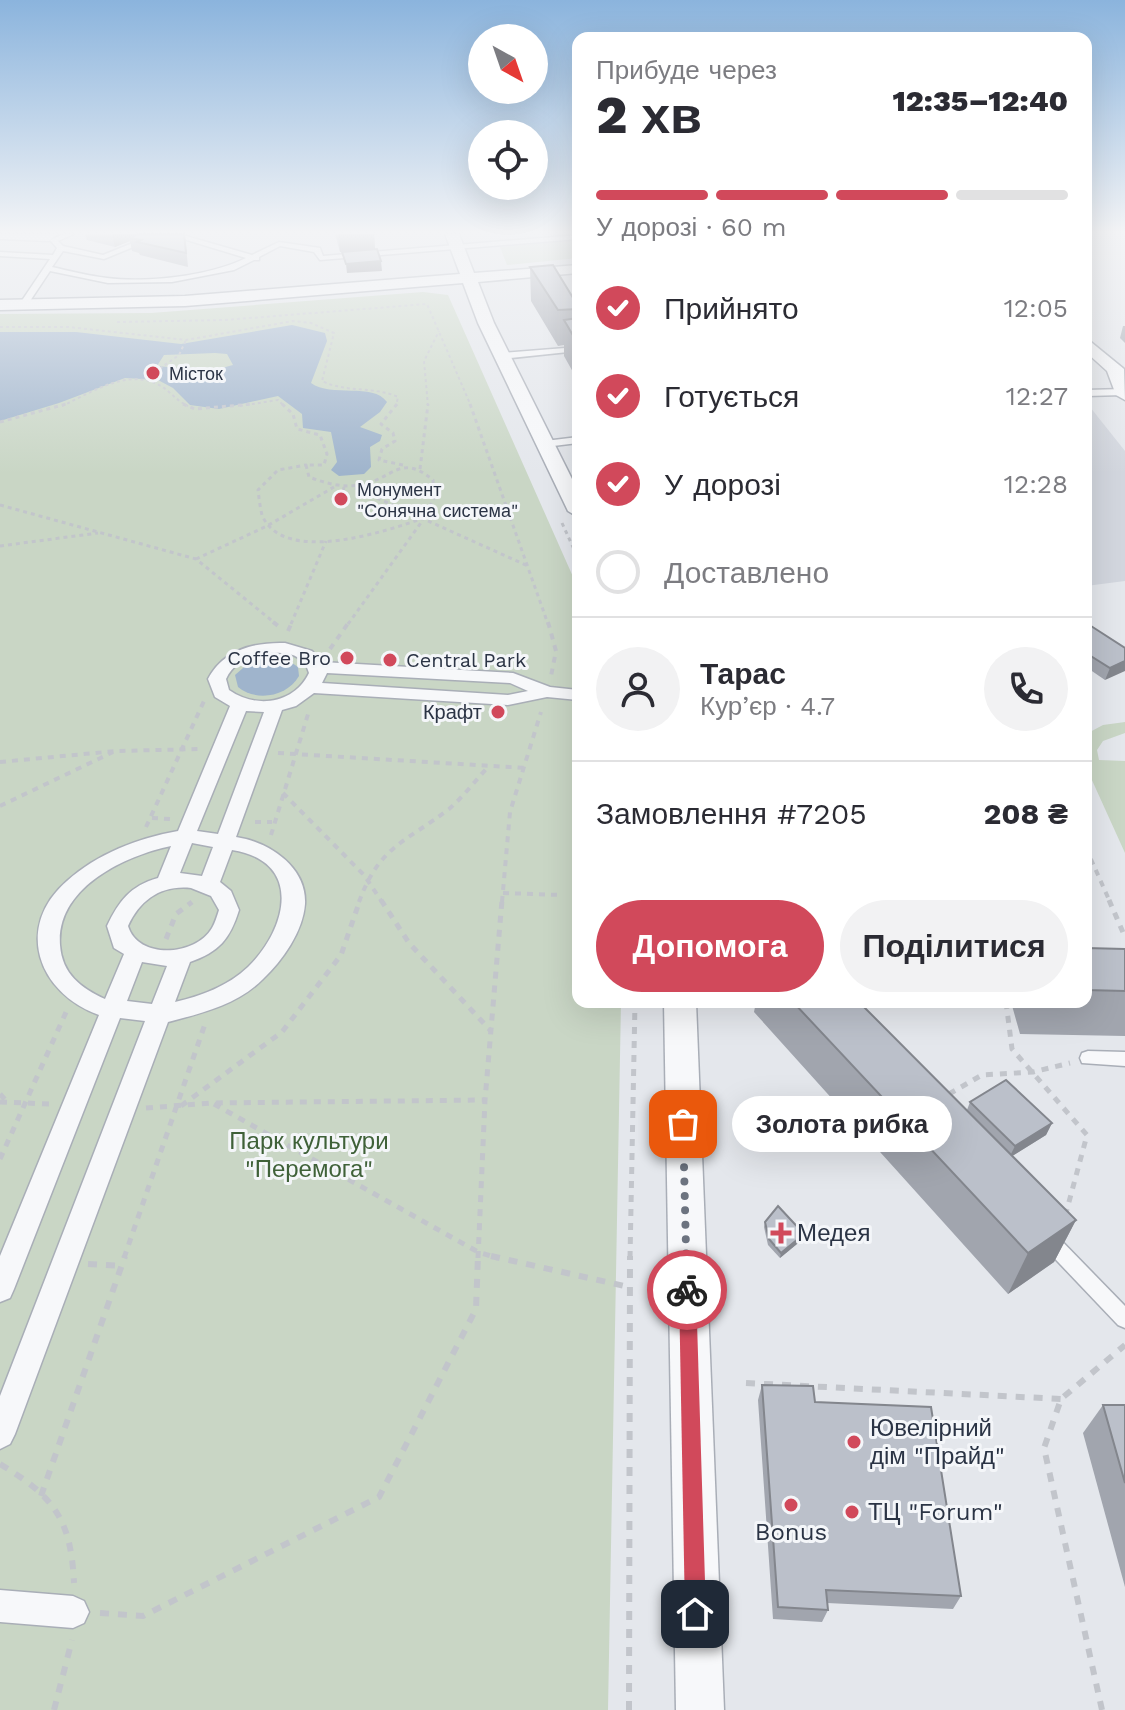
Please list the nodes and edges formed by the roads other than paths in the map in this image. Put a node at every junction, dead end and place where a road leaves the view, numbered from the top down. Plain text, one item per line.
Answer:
1 (485, 314) edge
2 (1092, 348) edge
3 (572, 350) edge
4 (502, 356) junction
5 (1092, 393) edge
6 (1124, 394) edge
7 (572, 441) edge
8 (545, 444) junction
9 (572, 499) edge
10 (317, 667) junction
11 (311, 688) junction
12 (547, 692) junction
13 (572, 694) edge
14 (240, 704) junction
15 (275, 705) junction
16 (185, 837) junction
17 (225, 839) junction
18 (166, 883) junction
19 (211, 886) junction
20 (158, 957) junction
21 (680, 1008) edge
22 (113, 1010) junction
23 (160, 1012) junction
24 (1088, 1058) road end
25 (1125, 1059) edge
26 (1036, 1227) edge
27 (0, 1289) edge
28 (1125, 1319) edge
29 (0, 1434) edge
30 (0, 1606) edge
31 (73, 1612) road end
32 (700, 1710) edge

1 - 4 street
2 - 6 street
3 - 4 lane
4 - 8 street
5 - 6 lane
7 - 8 lane
8 - 9 street
10 - 11 street
10 - 12 street
10 - 14 street
11 - 12 street
11 - 15 street
12 - 13 street
14 - 15 street
14 - 16 street
15 - 17 street
16 - 17 street
16 - 18 street
16 - 22 street
17 - 19 street
17 - 23 street
18 - 19 street
18 - 20 street
19 - 20 street
20 - 22 street
20 - 23 street
21 - 32 street
22 - 23 street
22 - 27 street
23 - 29 street
24 - 25 lane
26 - 28 lane
30 - 31 street

